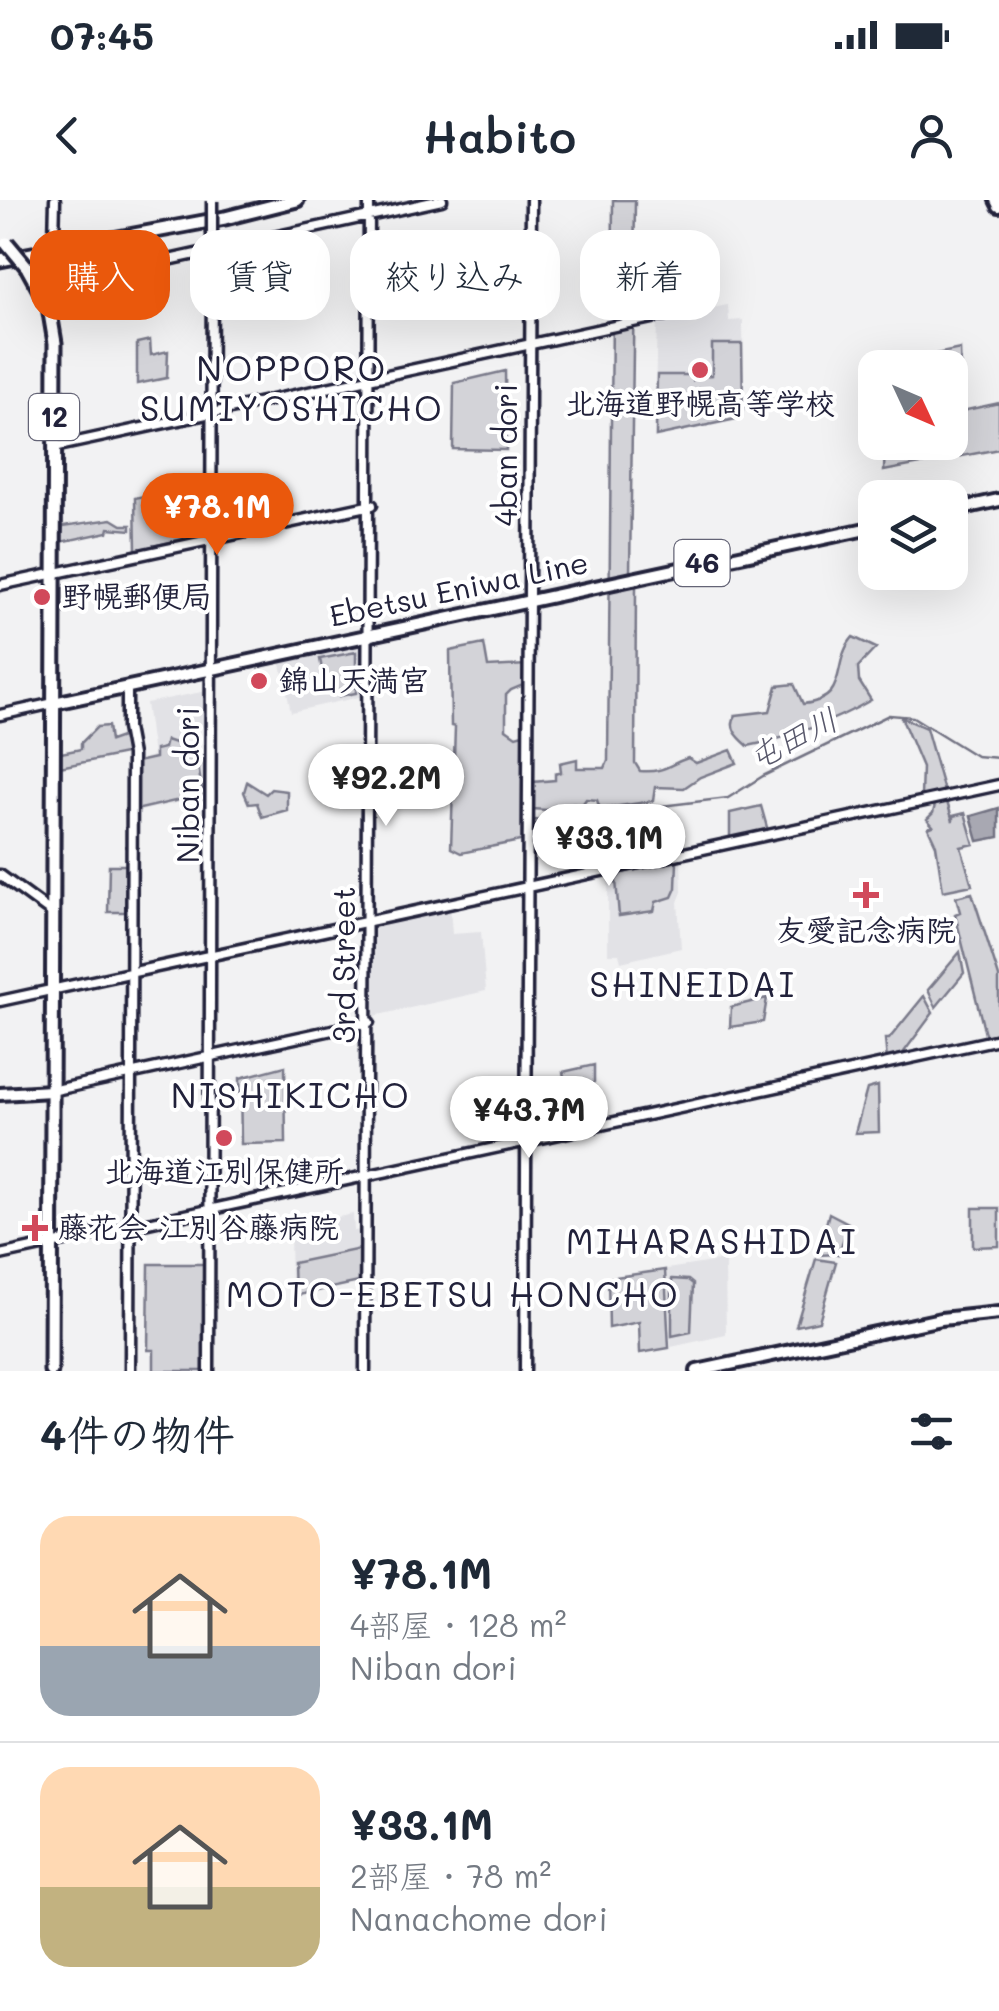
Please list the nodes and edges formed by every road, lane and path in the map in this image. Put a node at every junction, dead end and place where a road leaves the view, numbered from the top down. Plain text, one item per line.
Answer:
1 (54, 200) edge
2 (274, 200) edge
3 (296, 200) edge
4 (371, 200) edge
5 (442, 200) edge
6 (531, 200) edge
7 (212, 201) edge
8 (371, 216) junction
9 (54, 230) edge
10 (212, 230) edge
11 (306, 230) edge
12 (4, 238) edge
13 (0, 258) edge
14 (30, 272) edge
15 (51, 320) edge
16 (212, 320) edge
17 (642, 320) edge
18 (530, 344) junction
19 (371, 378) junction
20 (212, 413) junction
21 (54, 447) junction
22 (999, 500) edge
23 (370, 506) junction
24 (968, 506) edge
25 (858, 531) edge
26 (212, 540) junction
27 (54, 573) junction
28 (0, 586) edge
29 (529, 600) junction
30 (371, 634) junction
31 (212, 669) junction
32 (127, 688) junction
33 (54, 703) junction
34 (0, 715) edge
35 (999, 785) edge
36 (0, 875) edge
37 (528, 888) junction
38 (52, 913) junction
39 (369, 921) junction
40 (210, 956) junction
41 (131, 973) junction
42 (52, 990) junction
43 (0, 1001) edge
44 (369, 1022) junction
45 (999, 1039) edge
46 (210, 1056) junction
47 (130, 1074) junction
48 (51, 1091) junction
49 (0, 1094) edge
50 (526, 1142) junction
51 (368, 1176) junction
52 (209, 1210) junction
53 (130, 1227) junction
54 (51, 1245) junction
55 (0, 1255) edge
56 (999, 1314) edge
57 (50, 1371) edge
58 (130, 1371) edge
59 (209, 1371) edge
60 (367, 1371) edge
61 (525, 1371) edge
62 (697, 1371) edge

1 - 9 street, bridge
2 - 13 highway
3 - 13 highway
4 - 8 street, 3rd Street
5 - 8 street
6 - 18 street, 4ban dori
7 - 10 street, Niban dori, bridge
8 - 11 street
8 - 19 street, 3rd Street
12 - 14 highway, 12, bridge
15 - 21 highway, 12
16 - 20 street, Niban dori
17 - 18 street
18 - 19 street
18 - 29 street, 4ban dori
19 - 20 street
19 - 23 street, 3rd Street
20 - 21 street
20 - 26 street, Niban dori
21 - 27 highway, 12
22 - 24 main road
23 - 26 street
23 - 30 street, 3rd Street
25 - 29 main road, Ebetsu Eniwa Line / 46
26 - 27 street
26 - 31 street, Niban dori
27 - 28 street
27 - 33 highway, 12
29 - 30 main road, Ebetsu Eniwa Line / 46
29 - 37 street, 4ban dori
30 - 31 main road, Ebetsu Eniwa Line / 46
30 - 39 street, 3rd Street
31 - 32 main road, Ebetsu Eniwa Line / 46
31 - 40 street, Niban dori
32 - 33 main road, Ebetsu Eniwa Line / 46
32 - 41 street
33 - 34 street
33 - 38 highway, 12
35 - 37 street
36 - 38 street
37 - 39 street
37 - 50 street, 4ban dori
38 - 42 highway, 12
39 - 40 street
39 - 44 street, 3rd Street
40 - 41 street
40 - 46 street, Niban dori
41 - 42 street
41 - 47 street
42 - 43 street
42 - 48 highway, 12
44 - 46 street
44 - 51 street, 3rd Street
45 - 50 street
46 - 47 street
46 - 52 street, Niban dori
47 - 48 street
47 - 53 street
48 - 49 main road
48 - 54 highway, 12
50 - 51 street
50 - 61 street, 4ban dori
51 - 52 street
51 - 60 street, 3rd Street
52 - 53 street
52 - 59 street, Niban dori
53 - 54 street
53 - 58 street
54 - 55 street
54 - 57 highway, 12
56 - 62 main road

